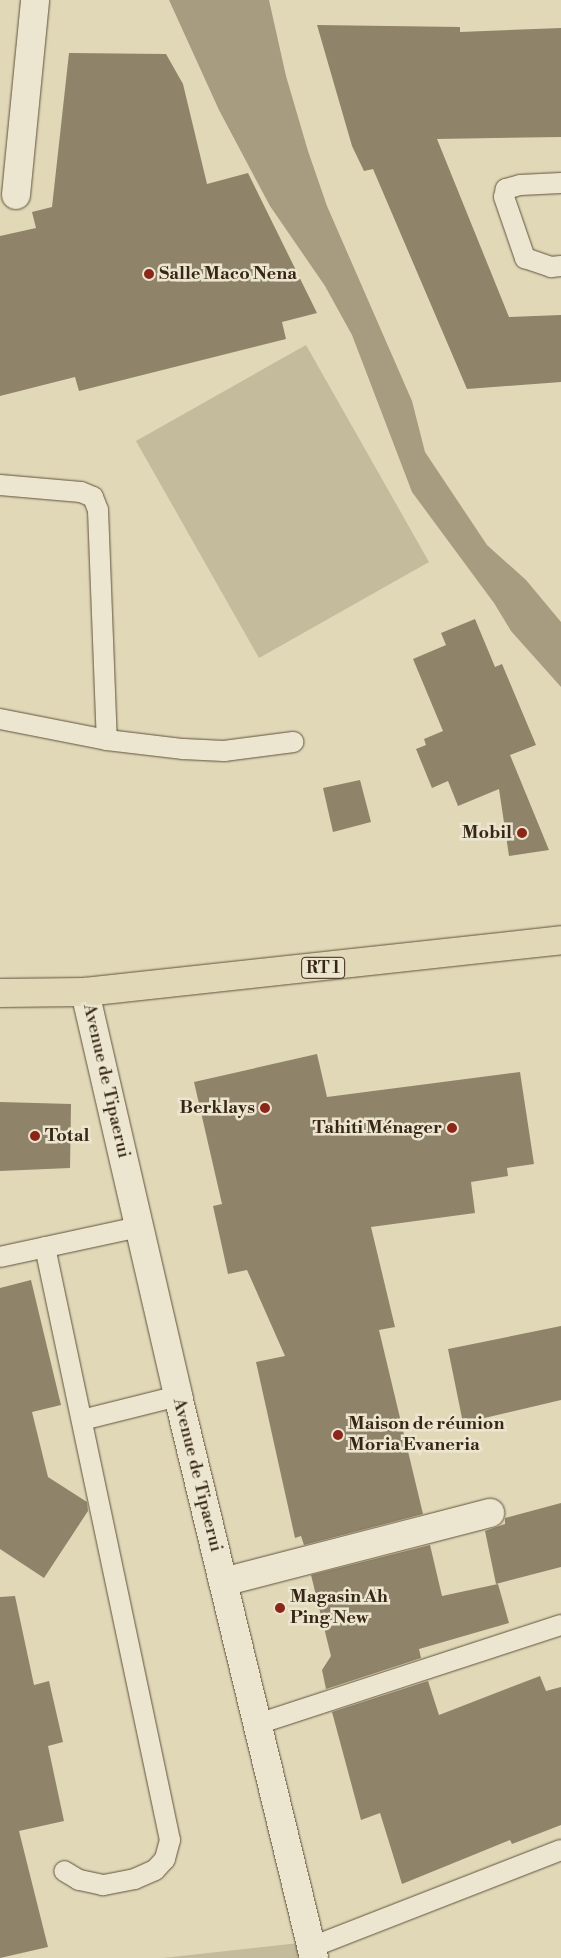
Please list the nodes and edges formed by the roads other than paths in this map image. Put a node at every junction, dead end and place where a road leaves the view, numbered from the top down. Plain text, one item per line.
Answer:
1 (34, 0) edge
2 (561, 183) edge
3 (16, 195) dead end
4 (561, 266) edge
5 (0, 485) edge
6 (0, 718) edge
7 (107, 740) junction
8 (293, 742) dead end
9 (561, 940) edge
10 (85, 992) junction
11 (0, 993) edge
12 (139, 1227) junction
13 (45, 1247) junction
14 (0, 1257) edge
15 (178, 1396) junction
16 (82, 1420) junction
17 (490, 1513) dead end
18 (223, 1582) junction
19 (561, 1625) edge
20 (258, 1724) junction
21 (561, 1850) edge
22 (64, 1871) dead end
23 (313, 1952) edge

1 - 3 main road
2 - 4 lane
5 - 7 lane
6 - 7 lane
7 - 8 lane
9 - 10 main road, RT 1
10 - 11 main road, RT 1
10 - 12 main road, Avenue de Tipaerui
12 - 13 lane
12 - 15 main road, Avenue de Tipaerui
13 - 14 lane
13 - 16 lane
15 - 16 lane
15 - 18 main road, Avenue de Tipaerui
16 - 22 lane
17 - 18 main road
18 - 20 main road, Avenue de Tipaerui
19 - 20 lane
20 - 23 main road, Avenue de Tipaerui
21 - 23 lane

